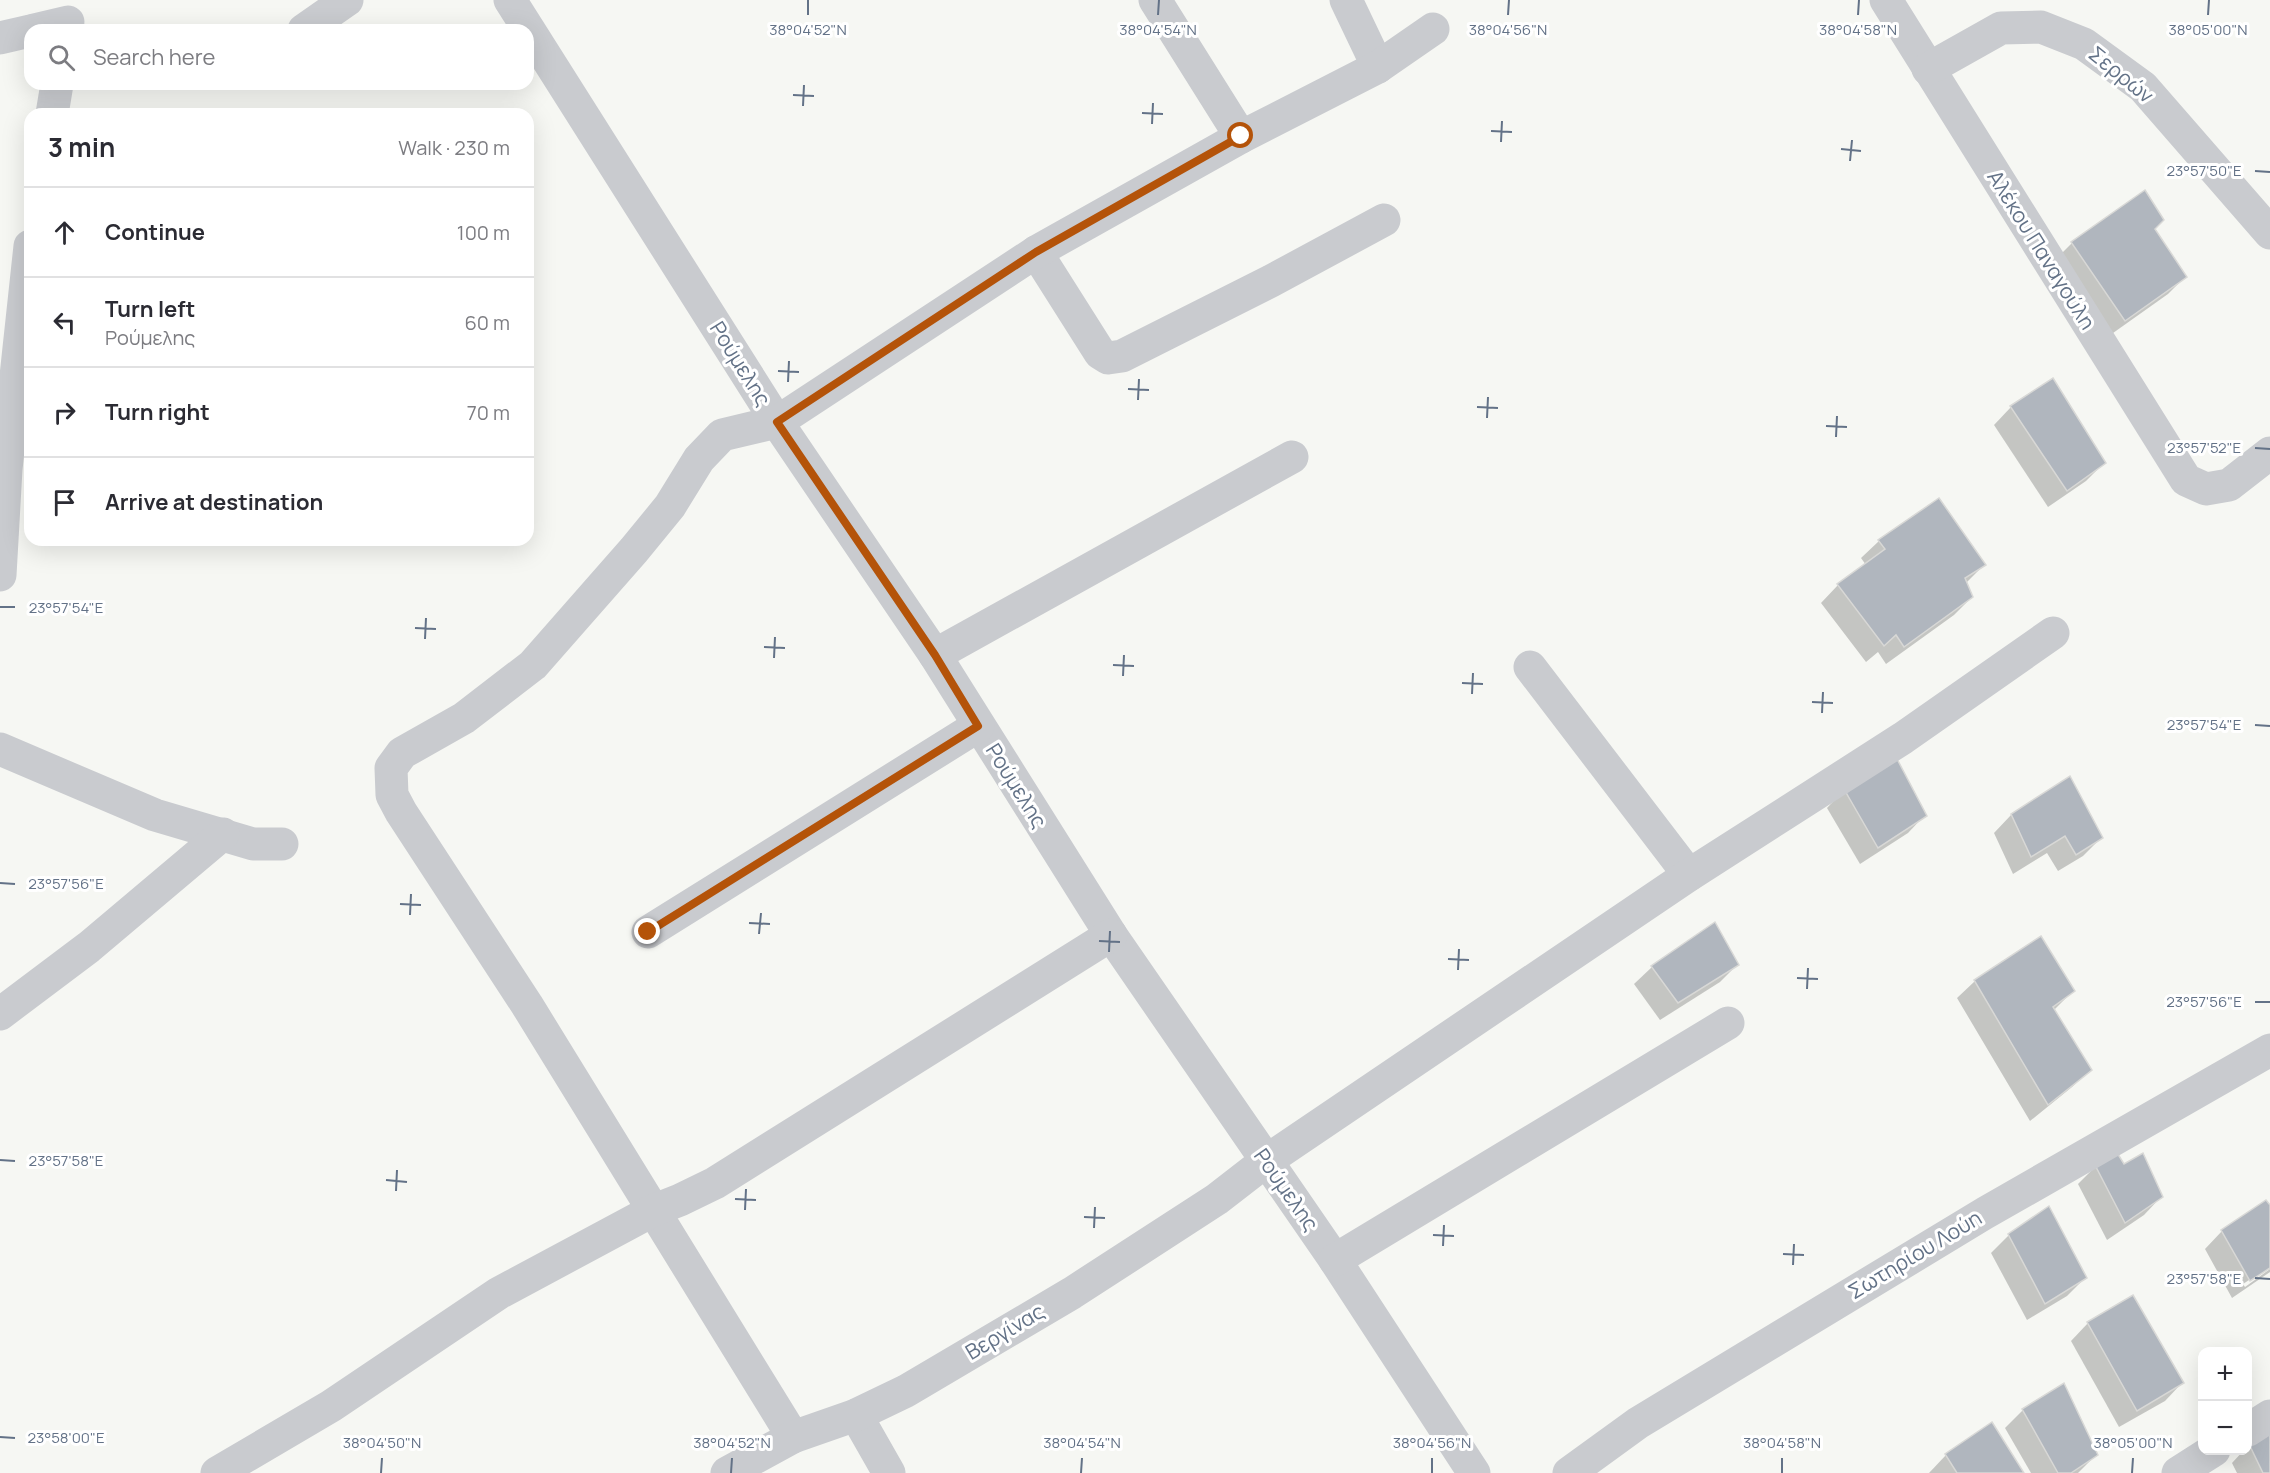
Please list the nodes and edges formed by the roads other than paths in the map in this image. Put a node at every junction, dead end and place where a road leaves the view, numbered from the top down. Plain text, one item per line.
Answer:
1 (347, 0) edge
2 (510, 0) edge
3 (1155, 0) edge
4 (1346, 0) edge
5 (1886, 0) edge
6 (69, 17) edge
7 (49, 24) edge
8 (313, 24) edge
9 (525, 24) edge
10 (1433, 29) dead end
11 (24, 32) edge
12 (0, 38) edge
13 (534, 38) edge
14 (1378, 68) junction
15 (1928, 69) junction
16 (56, 90) edge
17 (53, 108) edge
18 (1241, 136) junction
19 (1384, 220) dead end
20 (2270, 233) edge
21 (1036, 252) junction
22 (24, 287) edge
23 (7, 403) edge
24 (777, 422) junction
25 (2270, 453) edge
26 (1292, 457) dead end
27 (3, 469) edge
28 (0, 575) edge
29 (2054, 633) dead end
30 (935, 655) junction
31 (1530, 667) dead end
32 (978, 726) junction
33 (0, 749) edge
34 (223, 834) junction
35 (282, 844) dead end
36 (1689, 875) junction
37 (648, 932) dead end
38 (1111, 935) junction
39 (0, 1014) edge
40 (1728, 1023) dead end
41 (2270, 1050) edge
42 (1266, 1161) junction
43 (652, 1211) junction
44 (1335, 1260) junction
45 (856, 1415) junction
46 (2270, 1416) edge
47 (2252, 1427) edge
48 (793, 1437) junction
49 (2206, 1455) edge
50 (217, 1473) edge
51 (727, 1473) edge
52 (889, 1473) edge
53 (1474, 1473) edge
54 (1569, 1473) edge
55 (2178, 1473) edge

1 - 8 street
2 - 9 street, Ρούμελης
3 - 18 street
4 - 14 street
5 - 15 street, Αλέκου Παναγούλη
6 - 7 street
10 - 14 street
11 - 12 street
13 - 24 street, Ρούμελης
14 - 18 street
15 - 20 street, Σερρών
15 - 25 street, Αλέκου Παναγούλη
16 - 17 street
18 - 21 street
19 - 21 street
21 - 24 street
22 - 23 street
23 - 27 street
24 - 30 street, Ρούμελης
24 - 43 street
26 - 30 street
27 - 28 street
29 - 36 street, Βεργίνας
30 - 32 street, Ρούμελης
31 - 36 street
32 - 37 street
32 - 38 street, Ρούμελης
33 - 34 street
34 - 35 street
34 - 39 street
36 - 42 street, Βεργίνας
38 - 42 street, Ρούμελης
38 - 43 street
40 - 44 street
41 - 54 street, Σωτηρίου Λούη
42 - 44 street, Ρούμελης
42 - 45 street, Βεργίνας
43 - 48 street
43 - 50 street
44 - 53 street, Ρούμελης
45 - 48 street, Βεργίνας
45 - 52 street
46 - 47 street
48 - 51 street, Βεργίνας
49 - 55 street

